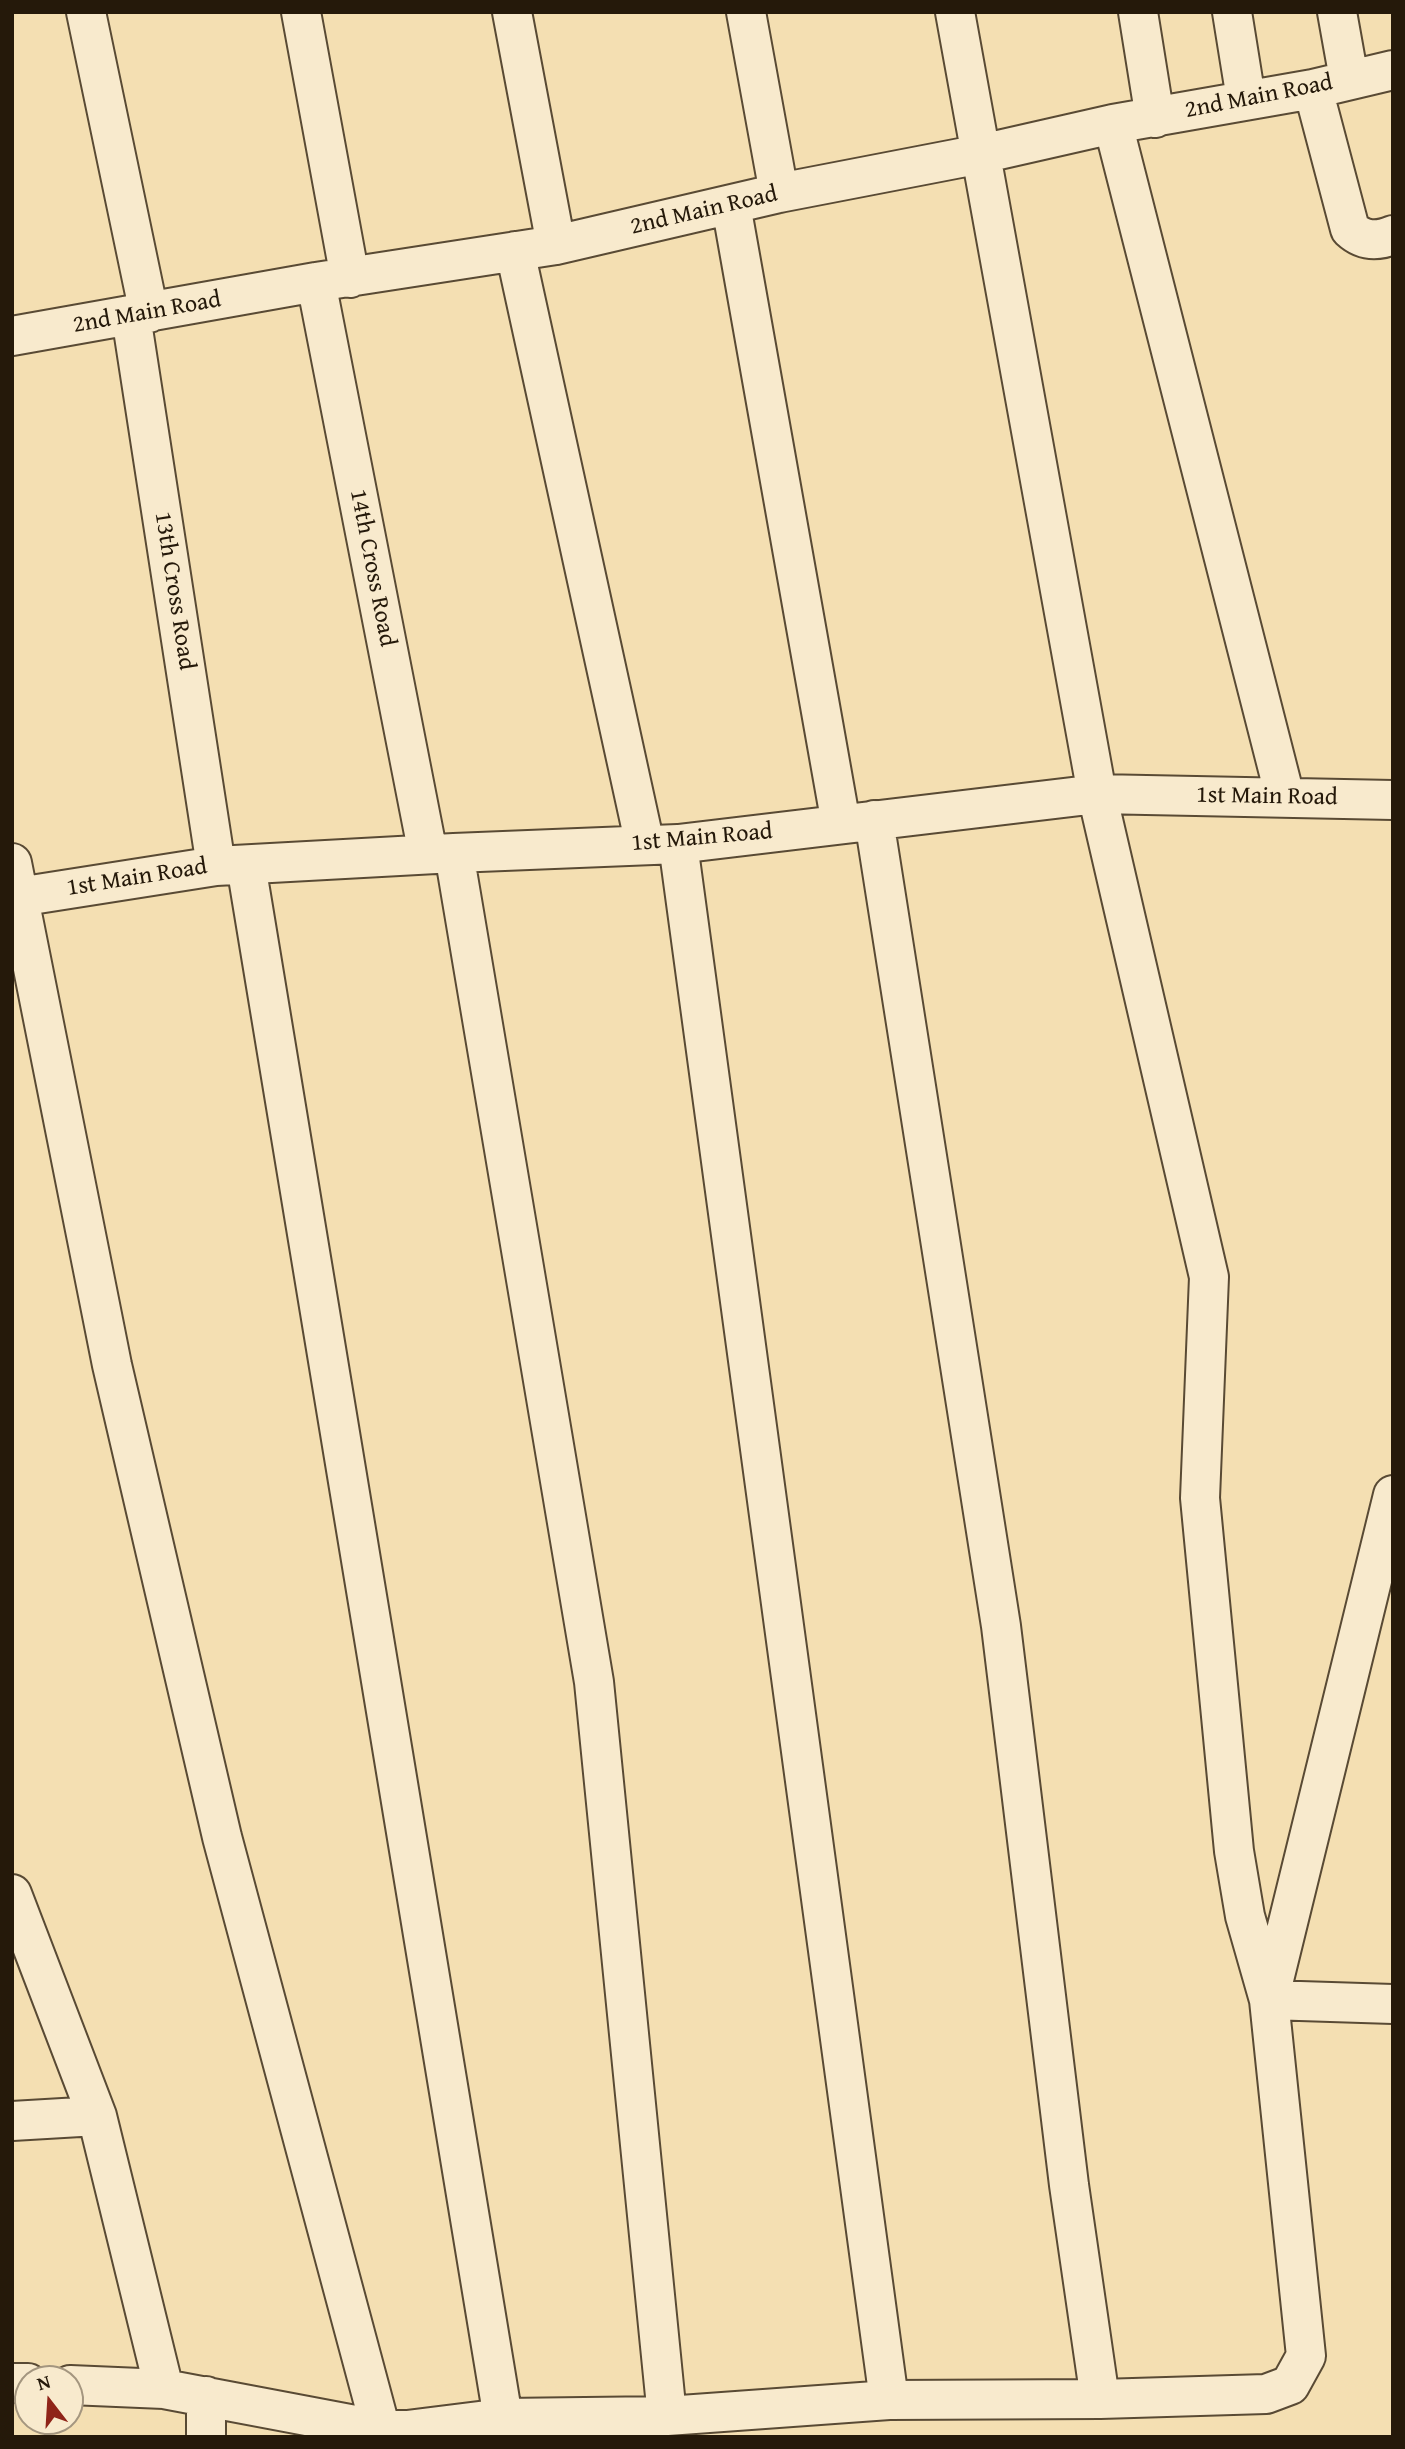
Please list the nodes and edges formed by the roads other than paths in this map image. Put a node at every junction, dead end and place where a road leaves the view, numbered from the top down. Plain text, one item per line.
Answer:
1 (86, 12) edge
2 (301, 12) edge
3 (512, 12) edge
4 (746, 12) edge
5 (955, 12) edge
6 (1138, 12) edge
7 (1232, 12) edge
8 (1337, 12) edge
9 (1393, 70) edge
10 (1349, 79) junction
11 (1313, 89) junction
12 (1246, 99) junction
13 (1155, 118) junction
14 (1112, 124) junction
15 (981, 154) junction
16 (779, 193) junction
17 (731, 205) junction
18 (1393, 235) edge
19 (556, 245) junction
20 (515, 251) junction
21 (333, 280) junction
22 (140, 314) junction
23 (12, 336) edge
24 (1097, 794) junction
25 (1285, 797) junction
26 (1393, 800) edge
27 (857, 822) junction
28 (661, 845) junction
29 (441, 854) junction
30 (231, 865) junction
31 (14, 886) edge
32 (1393, 1495) edge
33 (12, 1894) edge
34 (1269, 2000) junction
35 (1393, 2004) edge
36 (97, 2116) junction
37 (12, 2121) edge
38 (84, 2386) edge
39 (164, 2389) junction
40 (206, 2396) junction
41 (1100, 2399) junction
42 (889, 2400) junction
43 (667, 2416) junction
44 (503, 2418) junction
45 (398, 2432) edge
46 (206, 2437) edge

1 - 22 street, 13th Cross Road
2 - 21 street, 14th Cross Road
3 - 19 street
4 - 16 street
5 - 15 street
6 - 13 street
7 - 12 street
8 - 10 street
9 - 10 street, 2nd Main Road
10 - 11 street, 2nd Main Road
11 - 12 street, 2nd Main Road
11 - 18 street
12 - 13 street, 2nd Main Road
13 - 14 street, 2nd Main Road
14 - 15 street, 2nd Main Road
14 - 25 street
15 - 16 street, 2nd Main Road
15 - 24 street
16 - 17 street, 2nd Main Road
17 - 19 street, 2nd Main Road
17 - 27 street
19 - 20 street, 2nd Main Road
20 - 21 street, 2nd Main Road
20 - 28 street
21 - 22 street, 2nd Main Road
21 - 29 street, 14th Cross Road
22 - 23 street, 2nd Main Road
22 - 30 street, 13th Cross Road
24 - 25 street, 1st Main Road
24 - 27 street, 1st Main Road
24 - 34 street
25 - 26 street, 1st Main Road
27 - 28 street, 1st Main Road
27 - 41 street
28 - 29 street, 1st Main Road
28 - 42 street
29 - 30 street, 1st Main Road
29 - 43 street, 14th Cross Road
30 - 31 street, 1st Main Road
30 - 44 street, 13th Cross Road
31 - 45 street
32 - 34 street
33 - 36 street
34 - 35 street
34 - 41 street
36 - 37 street
36 - 39 street
38 - 39 street
39 - 40 street
40 - 45 street
40 - 46 street
41 - 42 street
42 - 43 street
43 - 44 street
44 - 45 street

